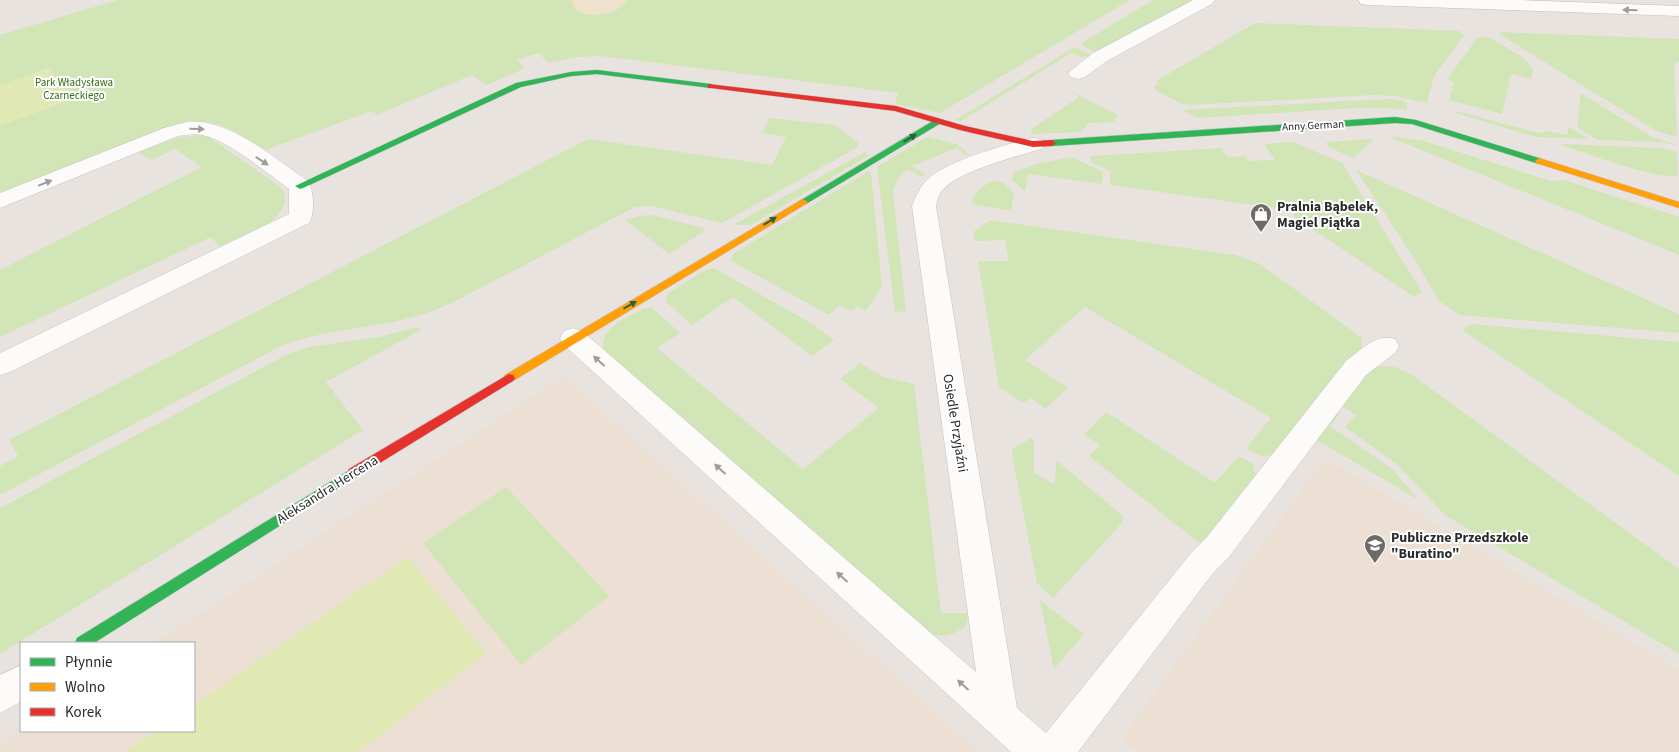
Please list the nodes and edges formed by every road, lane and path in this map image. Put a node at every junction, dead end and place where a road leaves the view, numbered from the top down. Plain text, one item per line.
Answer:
1 (1206, 0) edge
2 (1367, 0) edge
3 (1447, 2) edge
4 (1679, 12) edge
5 (1078, 73) dead end
6 (938, 121) junction
7 (1032, 144) junction
8 (300, 186) junction
9 (0, 202) edge
10 (1679, 204) edge
11 (573, 338) junction
12 (1386, 346) dead end
13 (0, 365) edge
14 (84, 642) edge
15 (20, 683) edge
16 (0, 695) edge
17 (1000, 717) junction
18 (1040, 752) edge
19 (1055, 752) edge

1 - 5 street
2 - 3 street
4 -> 3 street
6 - 7 street, Anny German
6 - 8 street, Anny German
11 -> 6 street, Aleksandra Hercena
7 - 10 street, Anny German
7 - 17 street, Osiedle Przyjaźni
9 -> 8 street
8 - 13 street
11 - 14 street, Aleksandra Hercena
17 -> 11 street
12 - 19 street
15 - 16 street
17 - 18 street

